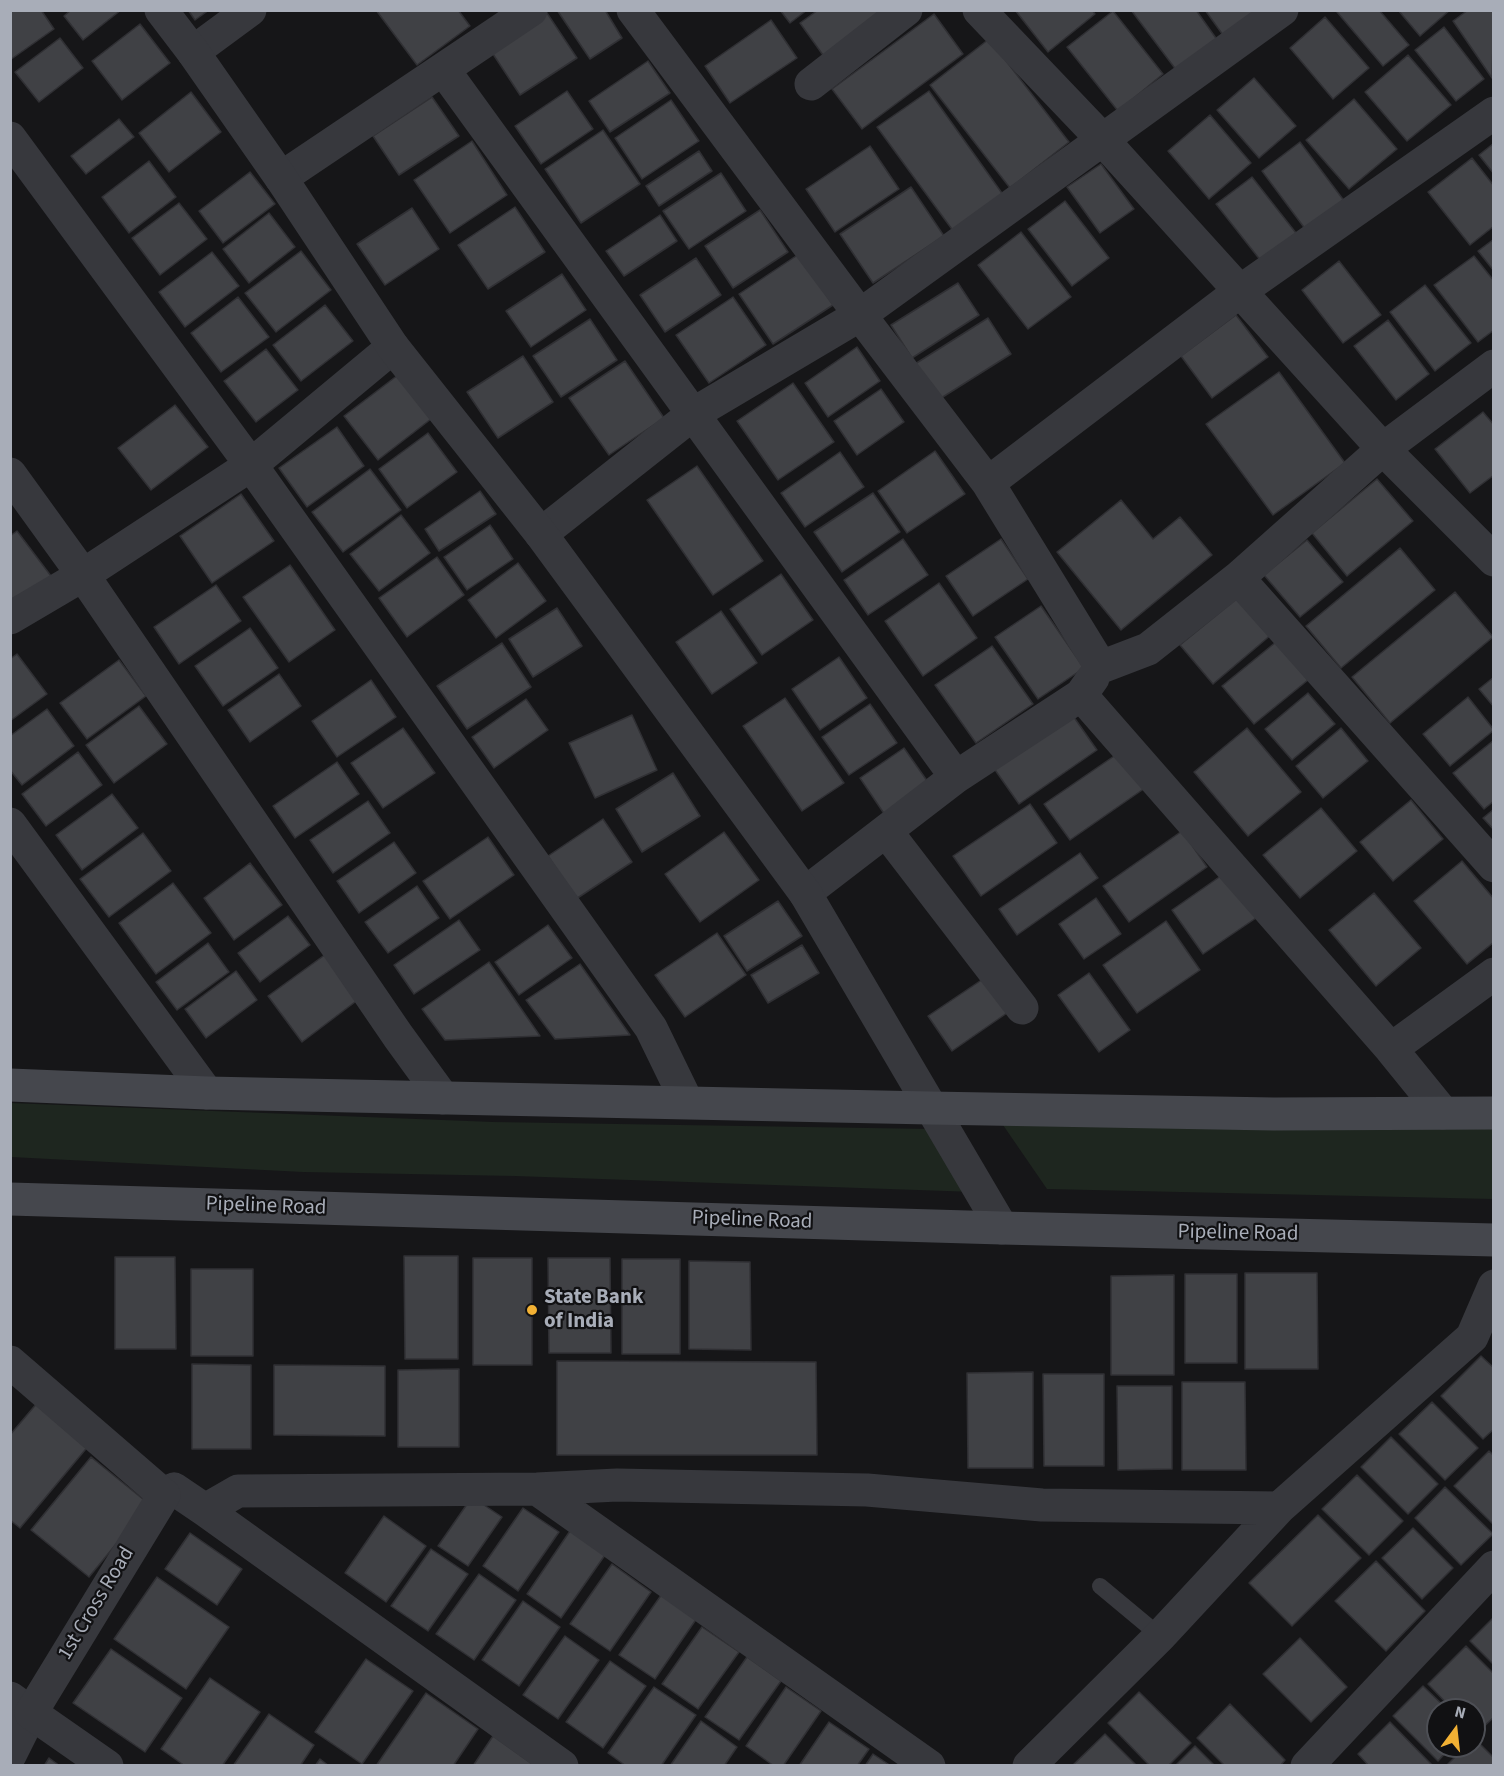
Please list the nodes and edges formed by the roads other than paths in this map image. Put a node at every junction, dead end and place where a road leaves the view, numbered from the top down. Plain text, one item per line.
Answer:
1 (160, 10) edge
2 (250, 10) edge
3 (531, 10) edge
4 (633, 10) edge
5 (906, 10) edge
6 (979, 10) edge
7 (1282, 10) edge
8 (193, 52) junction
9 (443, 69) junction
10 (812, 84) dead end
11 (1494, 113) edge
12 (10, 138) edge
13 (1102, 139) junction
14 (281, 178) junction
15 (1239, 292) junction
16 (860, 315) junction
17 (393, 346) junction
18 (1494, 366) edge
19 (693, 414) junction
20 (1383, 449) junction
21 (251, 465) junction
22 (10, 474) edge
23 (988, 483) junction
24 (541, 534) junction
25 (1494, 560) edge
26 (83, 575) junction
27 (1238, 578) junction
28 (10, 618) edge
29 (1101, 667) junction
30 (1081, 695) junction
31 (956, 777) junction
32 (10, 824) edge
33 (886, 831) junction
34 (1494, 866) edge
35 (805, 892) junction
36 (1494, 974) edge
37 (1022, 1008) dead end
38 (1391, 1049) junction
39 (10, 1084) edge
40 (207, 1092) junction
41 (443, 1098) junction
42 (687, 1102) junction
43 (930, 1108) junction
44 (1443, 1113) junction
45 (1494, 1113) edge
46 (10, 1199) edge
47 (1002, 1228) junction
48 (1494, 1240) edge
49 (1494, 1286) edge
50 (10, 1362) edge
51 (537, 1489) junction
52 (164, 1495) junction
53 (1279, 1508) junction
54 (206, 1510) junction
55 (1494, 1567) edge
56 (1100, 1586) dead end
57 (1160, 1636) junction
58 (21, 1706) edge
59 (10, 1755) edge
60 (107, 1766) edge
61 (562, 1766) edge
62 (929, 1766) edge
63 (1029, 1766) edge
64 (1307, 1766) edge

1 - 8 street
2 - 8 street
3 - 9 street
4 - 16 street
5 - 10 street
6 - 13 street
7 - 13 street
8 - 14 street
9 - 14 street
9 - 19 street
11 - 15 street
12 - 21 street
13 - 15 street
13 - 16 street
14 - 17 street
15 - 20 street
15 - 23 street
16 - 19 street
16 - 23 street
17 - 21 street
17 - 24 street
18 - 20 street
19 - 24 street
19 - 31 street
20 - 25 street
20 - 27 street
21 - 26 street
21 - 42 street
22 - 26 street
23 - 29 street
24 - 35 street
26 - 28 street
26 - 41 street
27 - 29 street
27 - 34 street
29 - 30 street
30 - 31 street
30 - 38 street
31 - 33 street
32 - 40 street
33 - 35 street
33 - 37 street
35 - 43 street
36 - 38 street
38 - 44 street
39 - 40 main road
40 - 41 main road
41 - 42 main road
42 - 43 main road
43 - 44 main road
43 - 47 street
44 - 45 main road
46 - 47 main road, Pipeline Road
47 - 48 main road, Pipeline Road
49 - 53 street
50 - 52 street
51 - 53 street
51 - 54 street
51 - 62 street
52 - 54 street
52 - 58 street, 1st Cross Road
53 - 57 street
54 - 61 street
55 - 64 street
56 - 57 lane
57 - 63 street
58 - 59 street, 1st Cross Road
58 - 60 street

